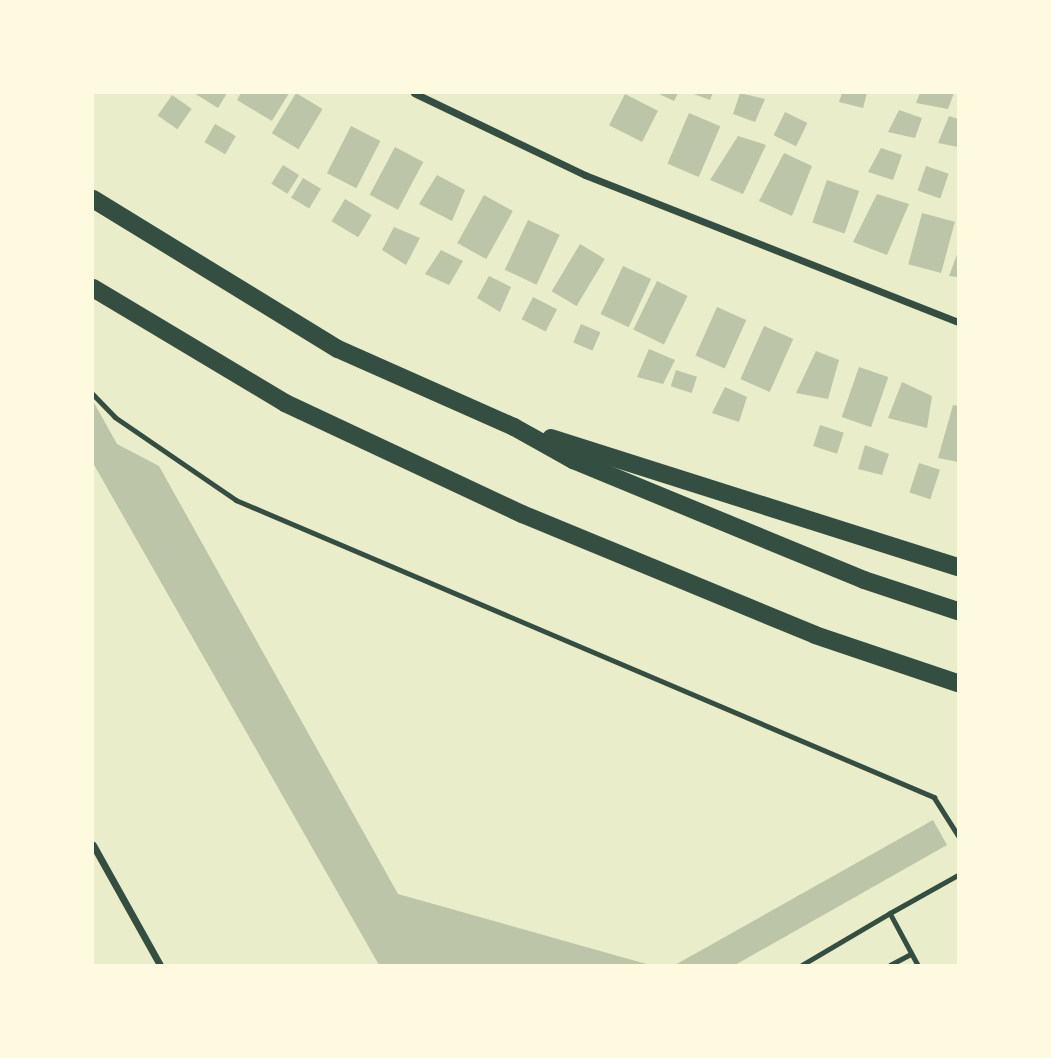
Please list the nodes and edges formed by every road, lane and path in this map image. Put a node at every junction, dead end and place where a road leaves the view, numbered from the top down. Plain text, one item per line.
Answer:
1 (414, 93) edge
2 (93, 199) edge
3 (93, 288) edge
4 (958, 323) edge
5 (93, 394) edge
6 (514, 427) junction
7 (958, 567) edge
8 (958, 611) edge
9 (958, 683) edge
10 (958, 835) edge
11 (93, 845) edge
12 (958, 875) edge
13 (890, 913) junction
14 (911, 954) junction
15 (160, 965) edge
16 (802, 965) edge
17 (890, 965) edge
18 (918, 965) edge

1 - 4 street
2 - 6 highway
3 - 9 highway
5 - 10 lane
6 - 7 highway
6 - 8 highway
11 - 15 street
12 - 13 lane
13 - 14 lane
13 - 16 lane
14 - 17 lane
14 - 18 lane

